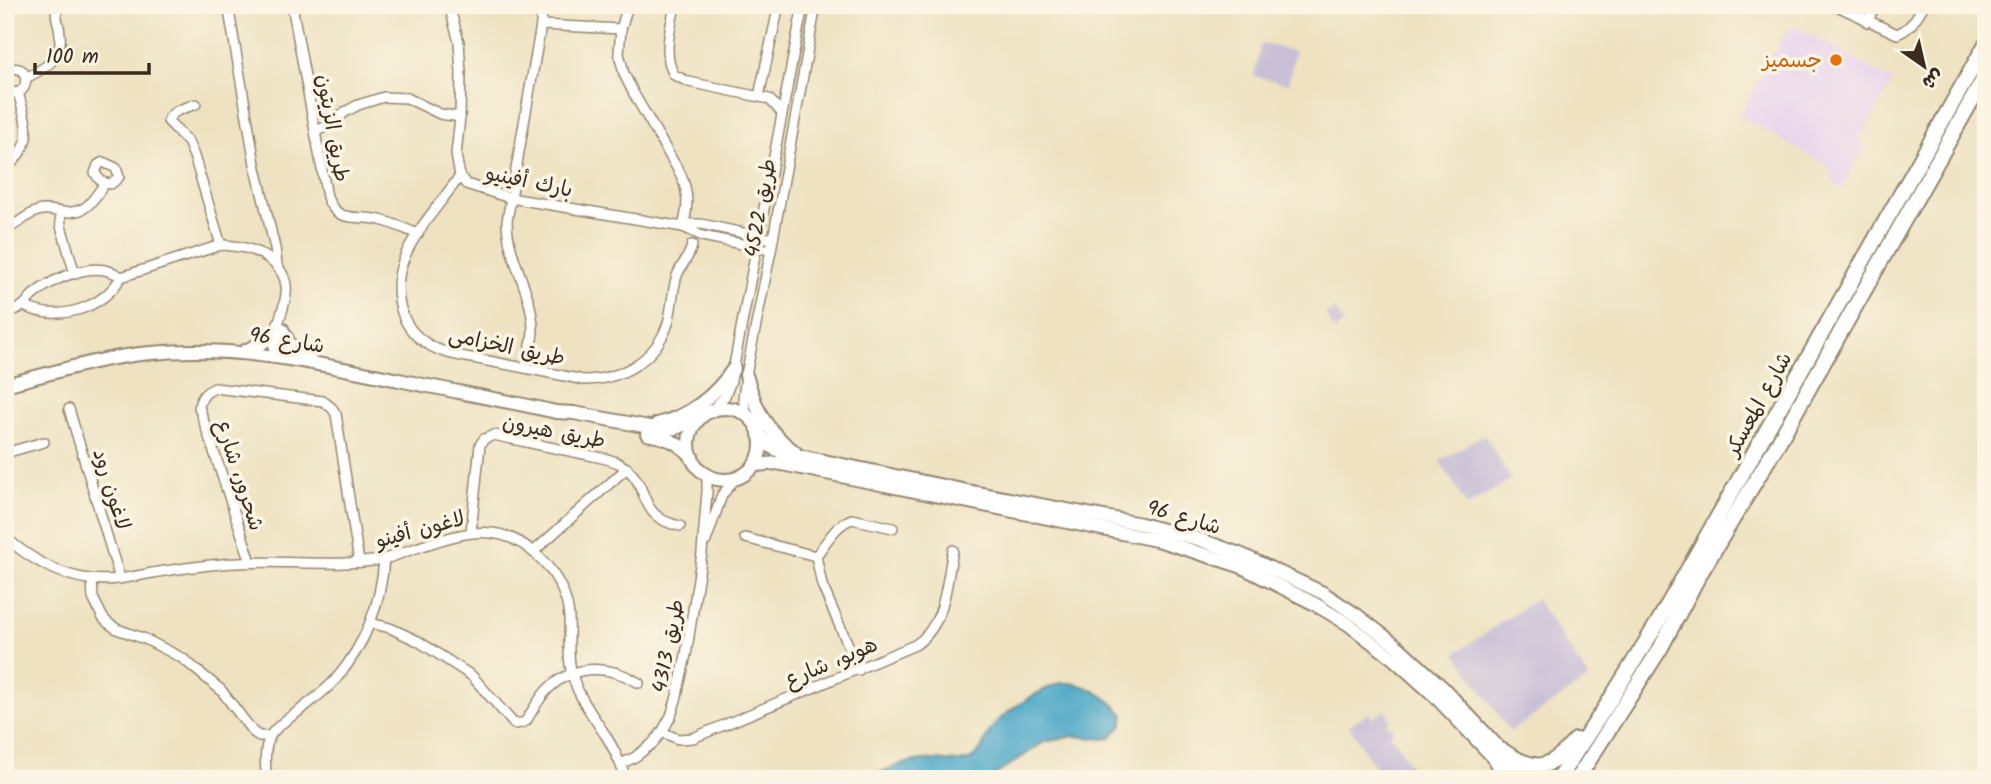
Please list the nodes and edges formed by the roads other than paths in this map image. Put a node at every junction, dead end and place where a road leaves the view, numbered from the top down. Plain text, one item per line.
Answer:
1 (57, 5) edge
2 (228, 5) edge
3 (292, 5) edge
4 (449, 5) edge
5 (542, 5) edge
6 (628, 5) edge
7 (676, 5) edge
8 (779, 5) edge
9 (803, 5) edge
10 (816, 5) edge
11 (1835, 5) edge
12 (1876, 5) edge
13 (1924, 5) edge
14 (1867, 22) junction
15 (541, 25) junction
16 (621, 29) junction
17 (1986, 44) edge
18 (5, 73) edge
19 (1986, 75) edge
20 (26, 78) junction
21 (5, 88) edge
22 (786, 91) junction
23 (18, 92) junction
24 (764, 97) junction
25 (196, 104) dead end
26 (782, 113) junction
27 (460, 117) junction
28 (316, 131) junction
29 (5, 170) edge
30 (460, 176) junction
31 (105, 183) dead end
32 (510, 198) junction
33 (60, 212) junction
34 (704, 225) junction
35 (5, 226) edge
36 (683, 227) junction
37 (418, 234) junction
38 (702, 236) junction
39 (759, 237) junction
40 (772, 239) junction
41 (221, 245) junction
42 (692, 245) dead end
43 (757, 248) junction
44 (771, 250) junction
45 (277, 265) junction
46 (75, 274) junction
47 (121, 277) junction
48 (24, 306) junction
49 (5, 312) edge
50 (280, 327) junction
51 (244, 352) junction
52 (277, 357) junction
53 (312, 362) junction
54 (525, 368) junction
55 (734, 368) junction
56 (746, 375) junction
57 (5, 385) edge
58 (69, 409) dead end
59 (713, 409) junction
60 (562, 413) junction
61 (747, 416) junction
62 (698, 419) junction
63 (643, 426) junction
64 (760, 435) junction
65 (44, 442) dead end
66 (5, 453) edge
67 (692, 456) junction
68 (801, 456) junction
69 (756, 465) junction
70 (627, 468) junction
71 (707, 474) junction
72 (736, 478) junction
73 (680, 526) dead end
74 (893, 528) dead end
75 (471, 532) junction
76 (5, 537) edge
77 (744, 538) dead end
78 (953, 550) dead end
79 (533, 552) junction
80 (702, 553) junction
81 (816, 556) junction
82 (384, 559) junction
83 (251, 562) junction
84 (359, 562) junction
85 (120, 579) junction
86 (92, 580) junction
87 (370, 623) junction
88 (859, 670) junction
89 (571, 674) junction
90 (639, 683) dead end
91 (1607, 705) junction
92 (662, 732) junction
93 (270, 736) junction
94 (1500, 755) junction
95 (1589, 760) junction
96 (621, 764) junction
97 (267, 779) edge
98 (626, 779) edge
99 (1506, 779) edge
100 (1514, 779) edge
101 (1528, 779) edge
102 (1558, 779) edge
103 (1577, 779) edge
104 (1584, 779) edge

1 - 20 street
2 - 45 street
3 - 28 street, طريق الزيتون
4 - 27 street, بارك أفينيو
5 - 15 street
6 - 16 street
7 - 24 street
8 - 24 street
9 - 22 street, طريق 4522
10 - 40 street, طريق 4522
11 - 14 street
12 - 14 street
13 - 14 street
15 - 16 street
15 - 32 street
16 - 36 street
17 - 91 main road, شارع المعسكر
18 - 20 street
19 - 95 main road, شارع المعسكر
20 - 23 street
21 - 23 street
22 - 24 street
22 - 26 street, طريق 4522
23 - 29 street
24 - 26 street
25 - 41 street
26 - 39 street, طريق 4522
27 - 28 street
27 - 30 street, بارك أفينيو
28 - 37 street, طريق الزيتون
30 - 32 street, بارك أفينيو
30 - 37 street, طريق الخزامى
31 - 33 street
32 - 36 street, بارك أفينيو
32 - 54 street
33 - 35 street
33 - 46 street
34 - 36 street, بارك أفينيو
34 - 38 street
34 - 39 street, بارك أفينيو
36 - 38 street, بارك أفينيو
37 - 54 street, طريق الخزامى
38 - 43 street, بارك أفينيو
39 - 40 street, بارك أفينيو
39 - 43 street, طريق 4522
40 - 44 street, طريق 4522
41 - 45 street
41 - 47 street
42 - 54 street, طريق الخزامى
43 - 44 street, بارك أفينيو
43 - 55 street, طريق 4522
44 - 56 street, طريق 4522
45 - 50 street
46 - 47 street
46 - 48 street
47 - 48 street
48 - 49 street
50 - 51 street
50 - 52 street
50 - 53 street
51 - 52 street, شارع 96
51 - 57 street, شارع 96
52 - 53 street, شارع 96
53 - 60 street, شارع 96
55 - 59 street, طريق 4522
55 - 63 street
56 - 61 street, طريق 4522
56 - 68 street
58 - 85 street, لاغون رود
59 - 61 street
59 - 62 street
60 - 63 street, شارع 96
60 - 67 street, شارع 96
61 - 64 street
62 - 63 street, شارع 96
62 - 67 street
64 - 68 street, شارع 96
64 - 69 street
65 - 66 street
67 - 71 street
68 - 94 street, شارع 96
69 - 72 street
69 - 94 street, شارع 96
70 - 73 street, طريق هيرون
70 - 75 street, طريق هيرون
70 - 79 street, طريق هيرون
71 - 72 street
71 - 80 street, طريق 4313
72 - 80 street, طريق 4313
74 - 81 street
75 - 79 street, لاغون أفينو
75 - 82 street, لاغون أفينو
76 - 86 street, لاغون أفينو
77 - 81 street
78 - 88 street, هوبو، شارع
79 - 89 street, لاغون أفينو
80 - 92 street, طريق 4313
81 - 88 street
82 - 84 street, لاغون أفينو
82 - 87 street
83 - 84 street, لاغون أفينو
83 - 84 street, شحرور، شارع
83 - 85 street, لاغون أفينو
85 - 86 street, لاغون أفينو
86 - 93 street
87 - 89 street
87 - 93 street
88 - 92 street, هوبو، شارع
89 - 90 street
89 - 96 street, لاغون أفينو
91 - 94 main road
91 - 102 main road, شارع المعسكر
92 - 96 street, طريق 4313
93 - 97 street
94 - 99 main road
94 - 100 street, شارع 96
94 - 101 street, شارع 96
95 - 103 main road, شارع المعسكر
95 - 104 main road
96 - 98 street, لاغون أفينو

